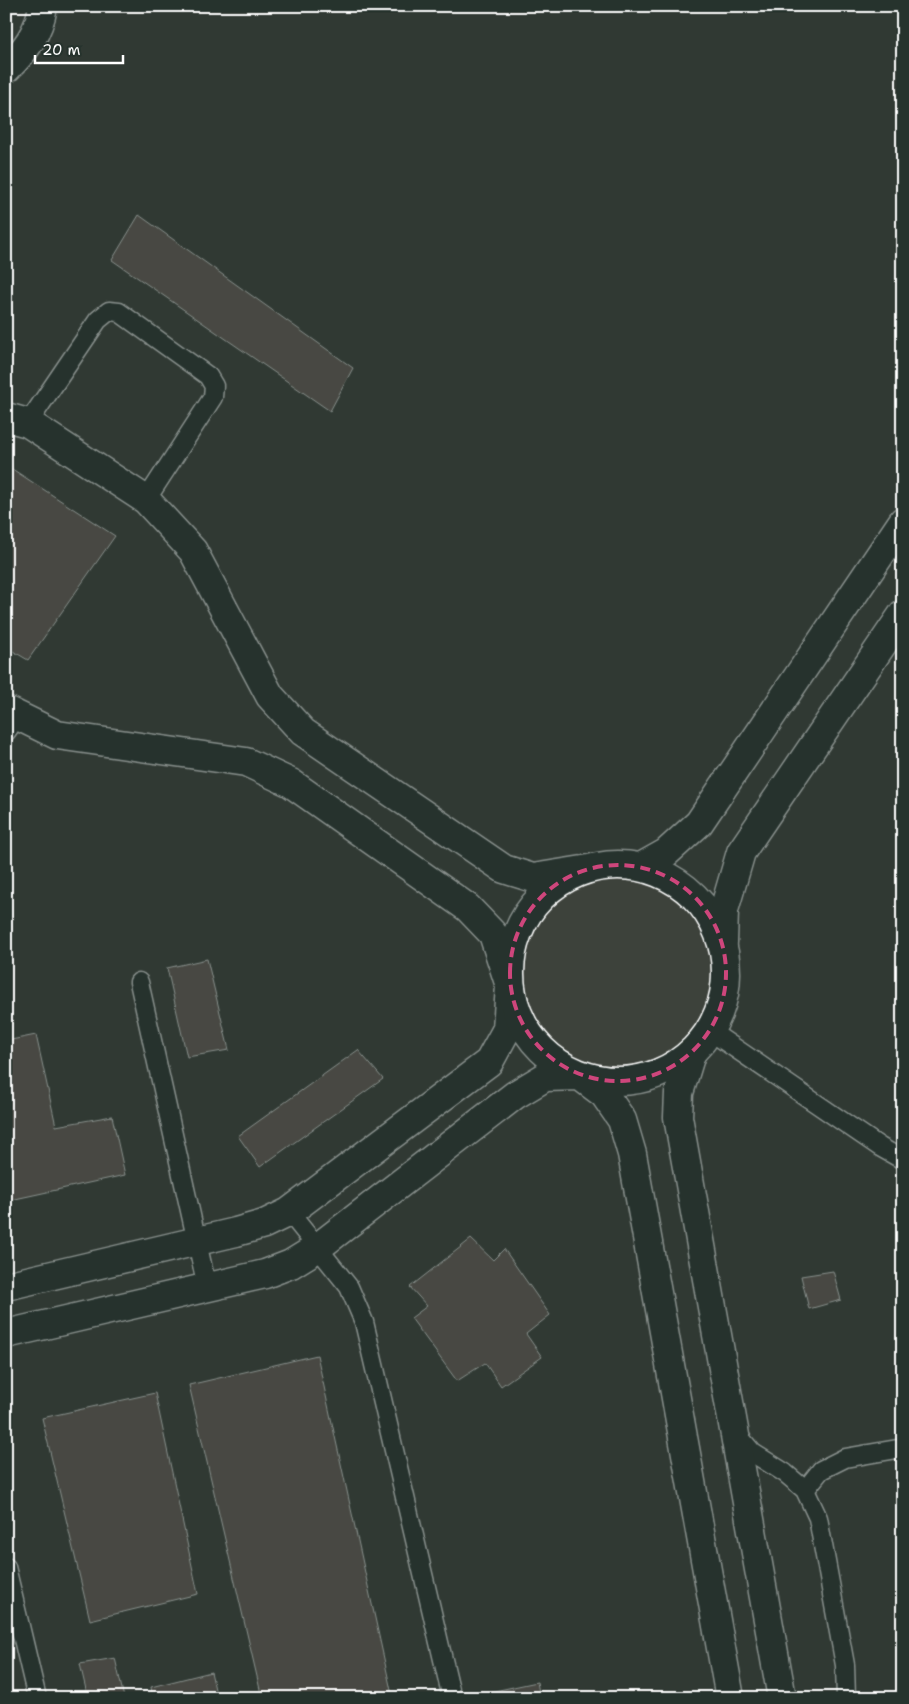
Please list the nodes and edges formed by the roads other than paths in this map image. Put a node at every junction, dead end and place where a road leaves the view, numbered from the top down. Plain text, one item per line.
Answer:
1 (43, 6) edge
2 (6, 69) edge
3 (17, 420) edge
4 (146, 500) junction
5 (903, 521) edge
6 (903, 614) edge
7 (10, 720) edge
8 (641, 867) junction
9 (583, 870) junction
10 (722, 946) junction
11 (138, 982) dead end
12 (510, 986) junction
13 (710, 1031) junction
14 (691, 1054) junction
15 (580, 1076) junction
16 (903, 1160) edge
17 (289, 1212) junction
18 (196, 1242) junction
19 (317, 1248) junction
20 (6, 1286) edge
21 (207, 1287) junction
22 (6, 1334) edge
23 (734, 1431) junction
24 (903, 1448) edge
25 (805, 1490) junction
26 (6, 1567) edge
27 (36, 1698) edge
28 (452, 1698) edge
29 (730, 1698) edge
30 (782, 1698) edge
31 (846, 1698) edge

1 - 2 street
3 - 4 street
3 - 4 lane
4 - 9 street
5 - 8 street
6 - 10 street
7 - 12 street
8 - 9 street
8 - 10 street
9 - 12 street
10 - 13 street
11 - 18 lane
12 - 15 street
12 - 17 street
13 - 14 street
13 - 16 lane
14 - 15 street
14 - 23 street
15 - 19 street
15 - 29 street
17 - 18 street
17 - 19 lane
18 - 20 street
18 - 21 lane
19 - 21 street
19 - 28 lane
21 - 22 street
23 - 25 lane
23 - 30 street
24 - 25 lane
25 - 31 lane
26 - 27 lane

